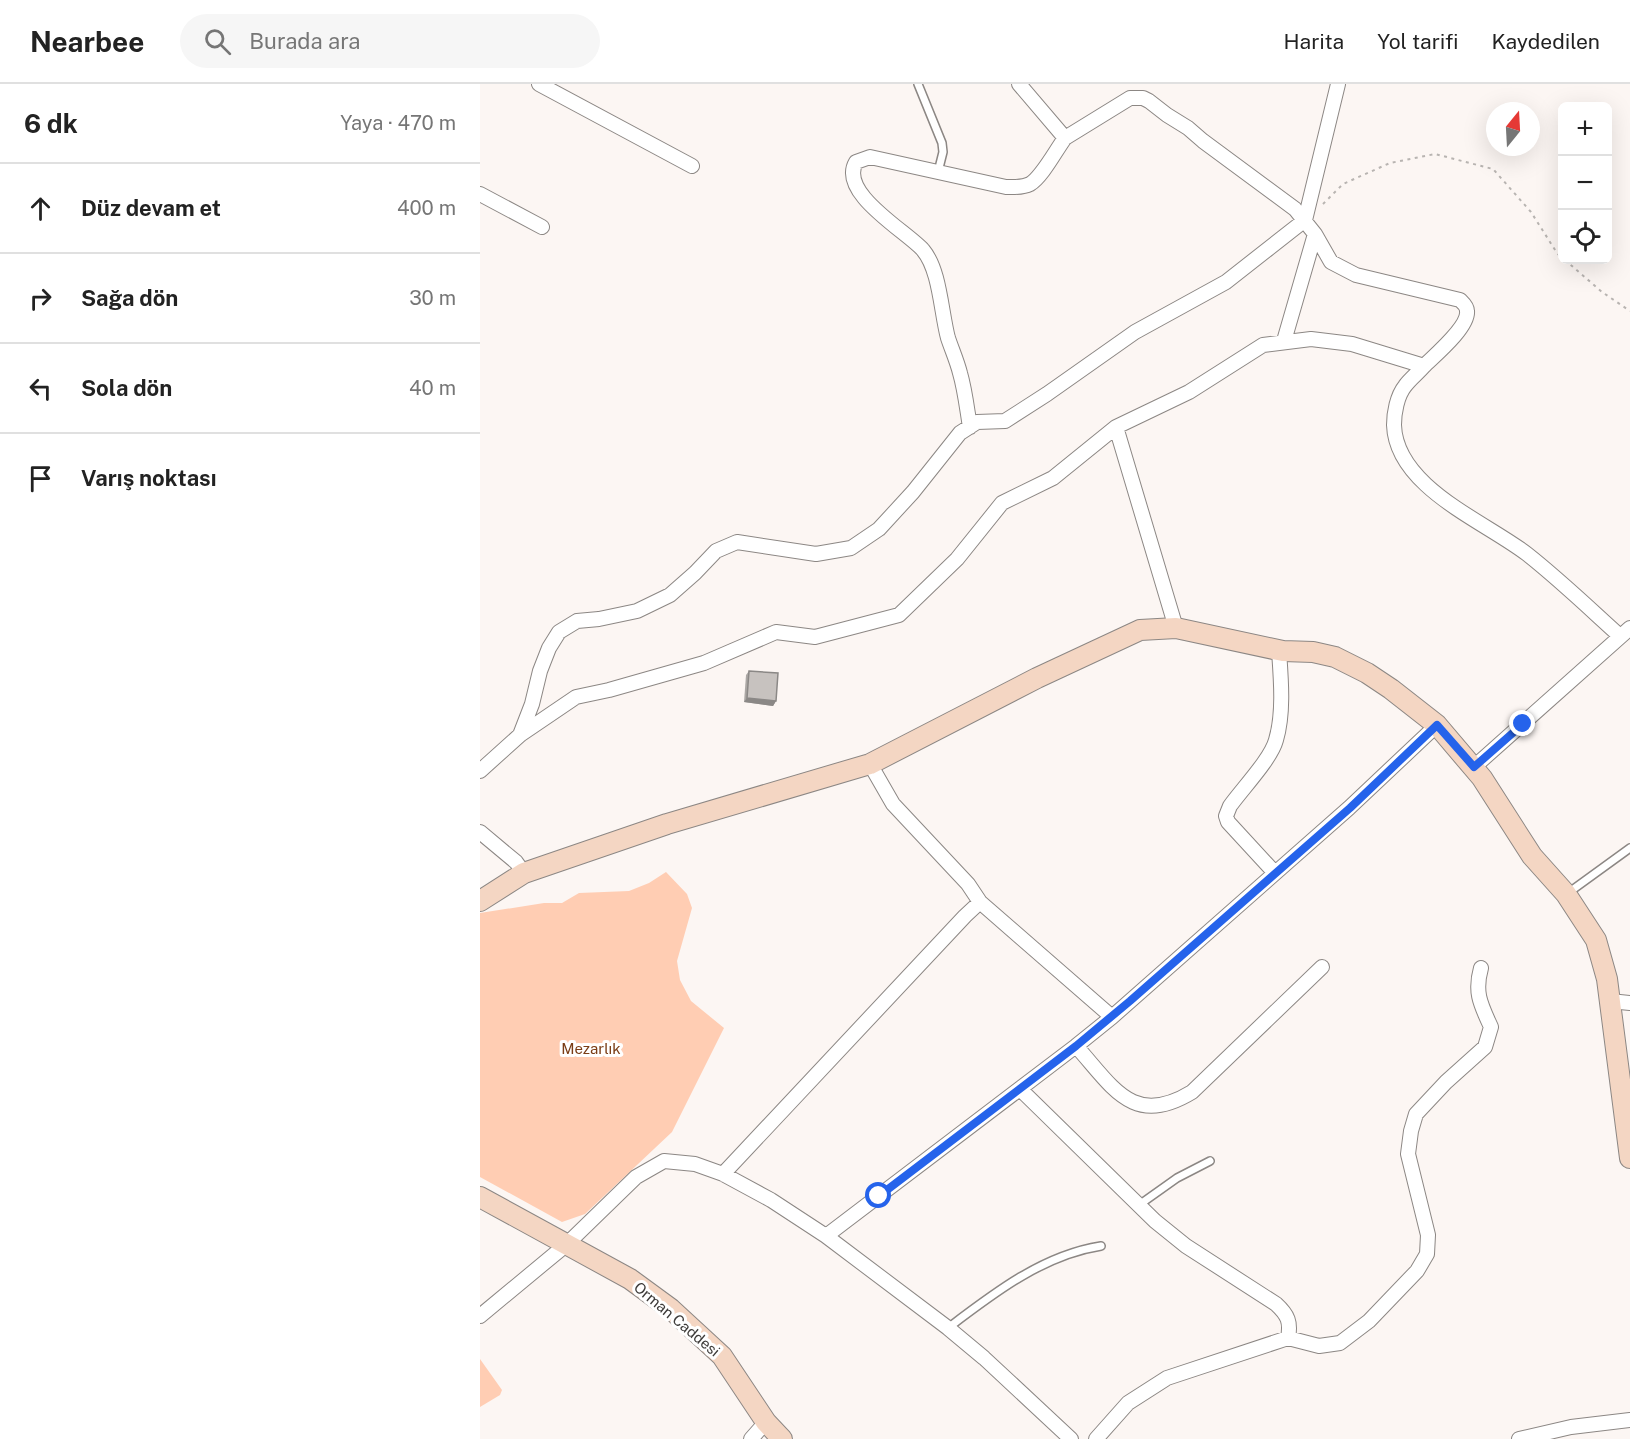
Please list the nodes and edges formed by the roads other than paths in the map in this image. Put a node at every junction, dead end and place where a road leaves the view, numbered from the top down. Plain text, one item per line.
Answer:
1 (539, 84) edge
2 (918, 84) edge
3 (1019, 84) edge
4 (1338, 84) edge
5 (1065, 138) junction
6 (692, 166) dead end
7 (938, 172) junction
8 (480, 194) edge
9 (1305, 220) junction
10 (542, 227) dead end
11 (1315, 234) junction
12 (1284, 341) junction
13 (1424, 366) junction
14 (970, 427) junction
15 (1116, 427) junction
16 (1176, 628) junction
17 (1625, 632) edge
18 (1279, 651) junction
19 (1437, 725) junction
20 (520, 735) junction
21 (870, 765) junction
22 (1474, 767) junction
23 (480, 771) edge
24 (480, 832) edge
25 (1630, 848) edge
26 (524, 873) junction
27 (1275, 873) junction
28 (1566, 894) junction
29 (480, 901) edge
30 (981, 902) junction
31 (1322, 967) dead end
32 (1481, 968) dead end
33 (1610, 1001) junction
34 (1630, 1003) edge
35 (1112, 1017) junction
36 (1076, 1046) junction
37 (1020, 1089) junction
38 (1630, 1158) edge
39 (1210, 1161) dead end
40 (723, 1173) junction
41 (480, 1197) edge
42 (1139, 1205) junction
43 (826, 1236) junction
44 (567, 1244) junction
45 (1101, 1246) dead end
46 (480, 1316) edge
47 (948, 1328) junction
48 (1288, 1338) junction
49 (1630, 1420) edge
50 (766, 1422) junction
51 (751, 1439) edge
52 (782, 1439) edge
53 (1071, 1439) edge
54 (1096, 1439) edge
55 (1519, 1439) edge

1 - 6 street
2 - 7 lane
3 - 5 street
4 - 9 street
5 - 7 street
5 - 9 street
7 - 14 street
8 - 10 street
9 - 11 street
9 - 14 street
11 - 12 street
11 - 13 street
12 - 13 street
12 - 15 street
13 - 17 street
14 - 20 street
15 - 16 street
15 - 20 street
16 - 18 street
16 - 21 street
17 - 22 street
18 - 19 street
18 - 27 street
19 - 22 street
19 - 27 street
20 - 23 street
21 - 26 street
21 - 30 street
22 - 28 street
24 - 26 street
25 - 28 lane
26 - 29 street
27 - 35 street
28 - 33 street
30 - 35 street
30 - 40 street
31 - 36 street
32 - 48 street
33 - 34 street
33 - 38 street
35 - 36 street
36 - 37 street
37 - 42 street
37 - 43 street
39 - 42 lane
40 - 43 street
40 - 44 street
41 - 44 street, Orman Caddesi
42 - 48 street
43 - 47 street
44 - 46 street
44 - 50 street, Orman Caddesi
45 - 47 lane
47 - 53 street
48 - 54 street
49 - 55 street
50 - 51 street
50 - 52 street, Orman Caddesi

